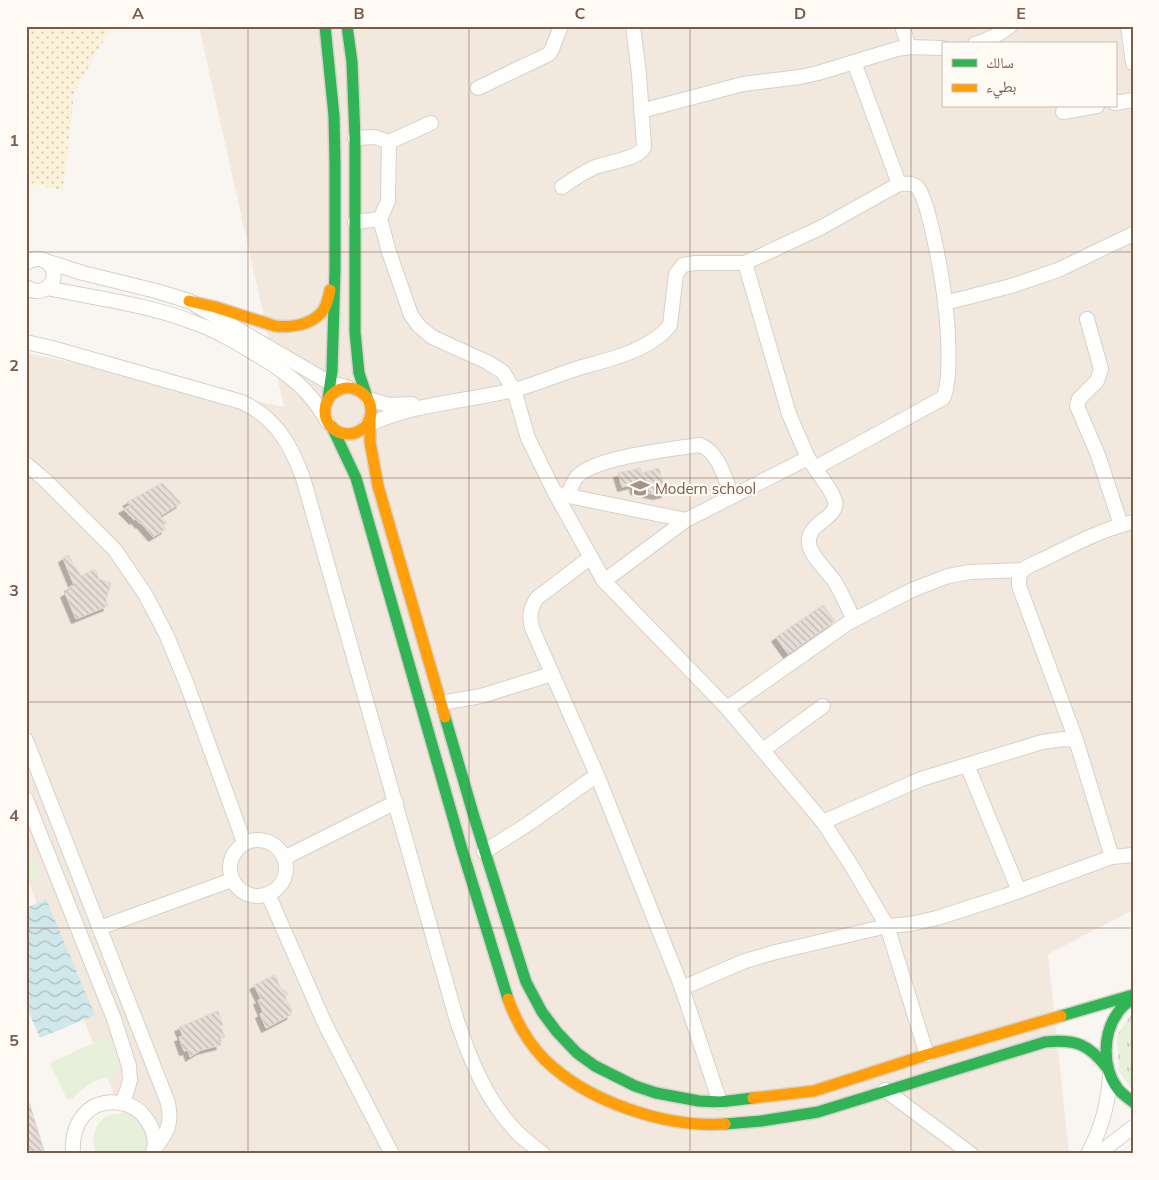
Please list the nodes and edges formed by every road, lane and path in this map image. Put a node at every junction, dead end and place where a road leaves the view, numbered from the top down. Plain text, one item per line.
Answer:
1 (325, 26) edge
2 (348, 26) edge
3 (561, 26) edge
4 (633, 26) edge
5 (902, 26) edge
6 (1010, 26) edge
7 (1128, 26) edge
8 (983, 42) edge
9 (909, 47) junction
10 (942, 48) edge
11 (854, 62) junction
12 (1133, 63) edge
13 (478, 88) dead end
14 (1133, 100) edge
15 (1116, 103) edge
16 (1085, 108) edge
17 (641, 110) junction
18 (1062, 112) dead end
19 (431, 123) dead end
20 (355, 138) junction
21 (389, 142) junction
22 (899, 184) junction
23 (562, 187) dead end
24 (380, 219) junction
25 (355, 222) junction
26 (1133, 234) edge
27 (45, 261) junction
28 (26, 263) edge
29 (745, 263) junction
30 (335, 270) junction
31 (26, 287) edge
32 (46, 288) junction
33 (189, 301) junction
34 (946, 303) junction
35 (1087, 319) dead end
36 (26, 342) edge
37 (330, 383) junction
38 (347, 387) junction
39 (514, 390) junction
40 (368, 398) junction
41 (328, 399) junction
42 (430, 404) junction
43 (369, 423) junction
44 (330, 424) junction
45 (812, 463) junction
46 (26, 464) edge
47 (561, 494) junction
48 (732, 496) junction
49 (686, 520) junction
50 (1127, 523) edge
51 (591, 558) junction
52 (1022, 570) junction
53 (604, 580) junction
54 (854, 620) junction
55 (552, 674) junction
56 (441, 703) junction
57 (823, 706) dead end
58 (727, 708) junction
59 (26, 740) edge
60 (1076, 740) junction
61 (763, 750) junction
62 (967, 765) junction
63 (597, 775) junction
64 (26, 799) edge
65 (396, 802) junction
66 (823, 822) junction
67 (244, 842) junction
68 (484, 852) junction
69 (1133, 855) edge
70 (1112, 857) junction
71 (284, 858) junction
72 (232, 880) junction
73 (1019, 891) junction
74 (268, 894) junction
75 (887, 926) junction
76 (99, 928) junction
77 (682, 988) junction
78 (1133, 996) edge
79 (927, 1055) junction
80 (1109, 1072) junction
81 (885, 1090) junction
82 (720, 1102) junction
83 (1133, 1102) edge
84 (122, 1103) junction
85 (1133, 1127) edge
86 (154, 1151) edge
87 (73, 1154) edge
88 (392, 1154) edge
89 (543, 1154) edge
90 (972, 1154) edge
91 (1088, 1154) edge
92 (1098, 1154) edge

1 - 30 main road
2 - 20 main road
3 - 13 street
4 - 17 street
5 - 9 street
6 - 8 street
7 - 12 street
9 - 10 street
9 - 11 street
11 - 17 street
11 - 22 street
14 - 15 street
16 - 18 street
17 - 23 street
19 - 21 street
20 - 21 street
20 - 25 main road
21 - 24 street
22 - 29 street
22 - 34 street
24 - 25 street
24 - 39 street
25 - 40 main road
26 - 34 street
27 - 28 street
27 - 32 street
27 - 33 street
29 - 39 street
29 - 45 street
30 - 33 main road
30 - 37 main road
31 - 32 street
32 - 44 street
33 - 37 street
34 - 45 street
35 - 50 street
36 - 65 street
37 - 38 street
37 - 41 main road
38 - 40 main road
38 - 41 main road
39 - 42 street
39 - 47 street
40 - 42 street
40 - 43 main road
41 - 44 main road
42 - 43 street
43 - 44 main road
43 - 56 main road
44 - 81 main road
45 - 48 street
45 - 54 street
46 - 67 street
47 - 48 street
47 - 49 street
47 - 51 street
48 - 49 street
49 - 53 street
50 - 52 street
51 - 53 street
51 - 55 street
52 - 54 street
52 - 60 street
53 - 58 street
54 - 58 street
55 - 56 street
55 - 63 street
56 - 68 main road
57 - 61 street
58 - 61 street
59 - 76 street
60 - 62 street
60 - 70 street
61 - 66 street
62 - 66 street
62 - 73 street
63 - 68 street
63 - 77 street
64 - 84 street
65 - 71 street
65 - 89 street
66 - 75 street
67 - 71 street
67 - 72 street
68 - 82 main road
69 - 70 street
70 - 73 street
71 - 74 street
72 - 74 street
72 - 76 street
73 - 75 street
74 - 88 street
75 - 77 street
75 - 79 street
76 - 86 street
77 - 82 street
78 - 79 main road
78 - 80 main road
79 - 82 main road
80 - 81 main road
80 - 83 main road
80 - 91 street
81 - 90 street
84 - 86 street
84 - 87 street
85 - 92 street

